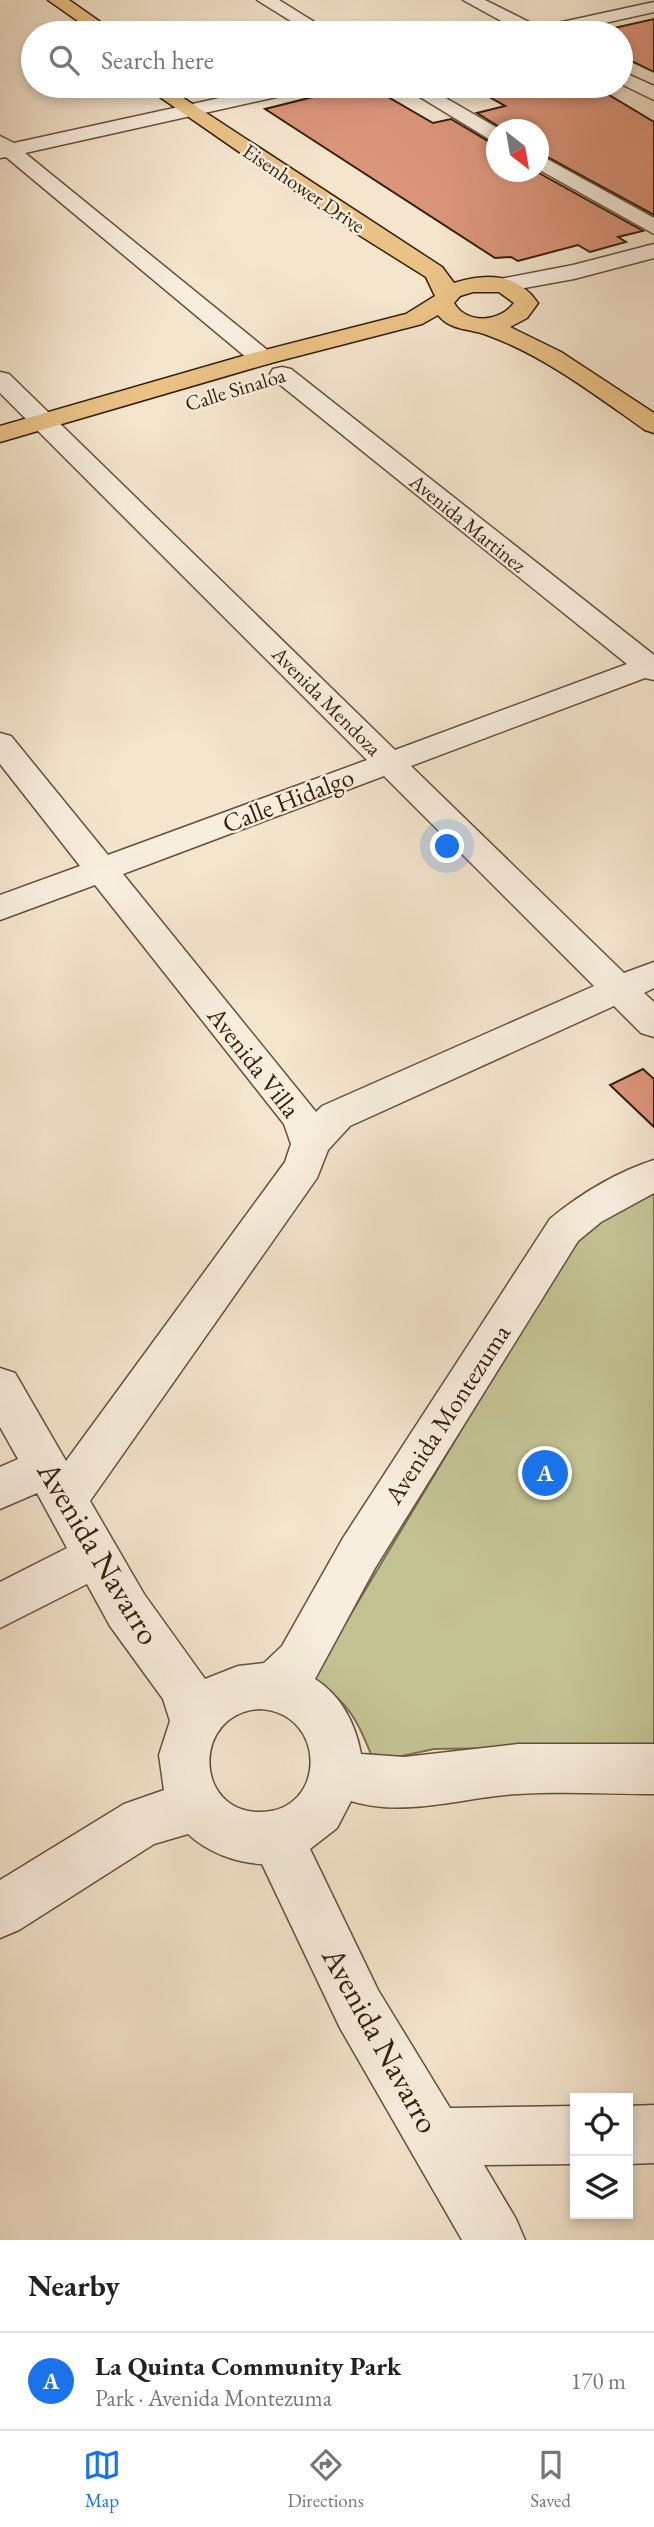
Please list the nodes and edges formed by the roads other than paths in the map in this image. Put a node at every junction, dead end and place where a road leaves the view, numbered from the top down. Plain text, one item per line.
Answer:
1 (57, 0) edge
2 (266, 0) edge
3 (472, 0) edge
4 (37, 7) dead end
5 (654, 7) edge
6 (58, 21) edge
7 (89, 21) edge
8 (302, 21) edge
9 (513, 21) edge
10 (590, 21) edge
11 (633, 83) edge
12 (654, 94) edge
13 (171, 98) edge
14 (202, 98) edge
15 (244, 98) edge
16 (433, 98) edge
17 (212, 105) junction
18 (189, 110) junction
19 (486, 129) edge
20 (3, 148) edge
21 (549, 165) edge
22 (654, 227) edge
23 (654, 251) edge
24 (574, 272) junction
25 (493, 284) junction
26 (444, 299) junction
27 (524, 307) junction
28 (478, 325) junction
29 (272, 366) junction
30 (0, 379) edge
31 (654, 405) edge
32 (654, 425) edge
33 (54, 432) junction
34 (0, 434) edge
35 (0, 458) edge
36 (652, 667) edge
37 (0, 743) edge
38 (389, 762) junction
39 (101, 870) junction
40 (0, 908) edge
41 (654, 974) edge
42 (619, 989) junction
43 (654, 1024) edge
44 (310, 1144) junction
45 (654, 1175) edge
46 (0, 1386) edge
47 (55, 1483) junction
48 (0, 1489) edge
49 (96, 1556) junction
50 (0, 1606) edge
51 (273, 1688) junction
52 (195, 1721) junction
53 (654, 1769) edge
54 (337, 1772) junction
55 (195, 1806) junction
56 (276, 1836) junction
57 (0, 1911) edge
58 (654, 2134) edge
59 (633, 2135) edge
60 (570, 2136) edge
61 (434, 2137) junction
62 (495, 2240) edge

1 - 7 main road
2 - 8 street
3 - 9 street
4 - 6 main road
5 - 10 street
11 - 12 street
13 - 18 main road, Eisenhower Drive
14 - 17 main road, Eisenhower Drive
15 - 17 street
16 - 19 street
17 - 18 street
17 - 25 main road, Eisenhower Drive
18 - 20 street
18 - 26 main road, Eisenhower Drive
20 - 29 street, Avenida Martinez
21 - 22 street
23 - 24 street
24 - 25 street
24 - 27 street
25 - 26 main road, Calle Sinaloa
25 - 27 main road, Eisenhower Drive
26 - 28 main road, Eisenhower Drive
26 - 29 main road, Calle Sinaloa
27 - 28 main road
27 - 31 main road
28 - 29 main road, Calle Sinaloa
28 - 32 main road
29 - 33 main road, Calle Sinaloa
29 - 36 street, Avenida Martinez
30 - 33 street, Avenida Mendoza
33 - 34 main road, Calle Sinaloa
33 - 35 main road, Calle Sinaloa
33 - 38 street, Avenida Mendoza
36 - 38 street, Calle Hidalgo
37 - 39 street, Avenida Villa
38 - 39 street, Calle Hidalgo
38 - 42 street, Avenida Mendoza
39 - 40 street, Calle Hidalgo
39 - 44 street, Avenida Villa
41 - 42 street
42 - 43 street, Avenida Mendoza
42 - 44 street
44 - 47 street, Avenida Villa
45 - 51 street, Avenida Montezuma
46 - 47 street, Avenida Navarro
47 - 48 street
47 - 49 street, Avenida Navarro
49 - 50 street
49 - 52 street, Avenida Navarro
51 - 52 street
51 - 54 street
52 - 55 street
53 - 54 street
54 - 56 street
55 - 56 street
55 - 57 street
56 - 61 street, Avenida Navarro
58 - 59 street
60 - 61 street
61 - 62 street, Avenida Navarro

